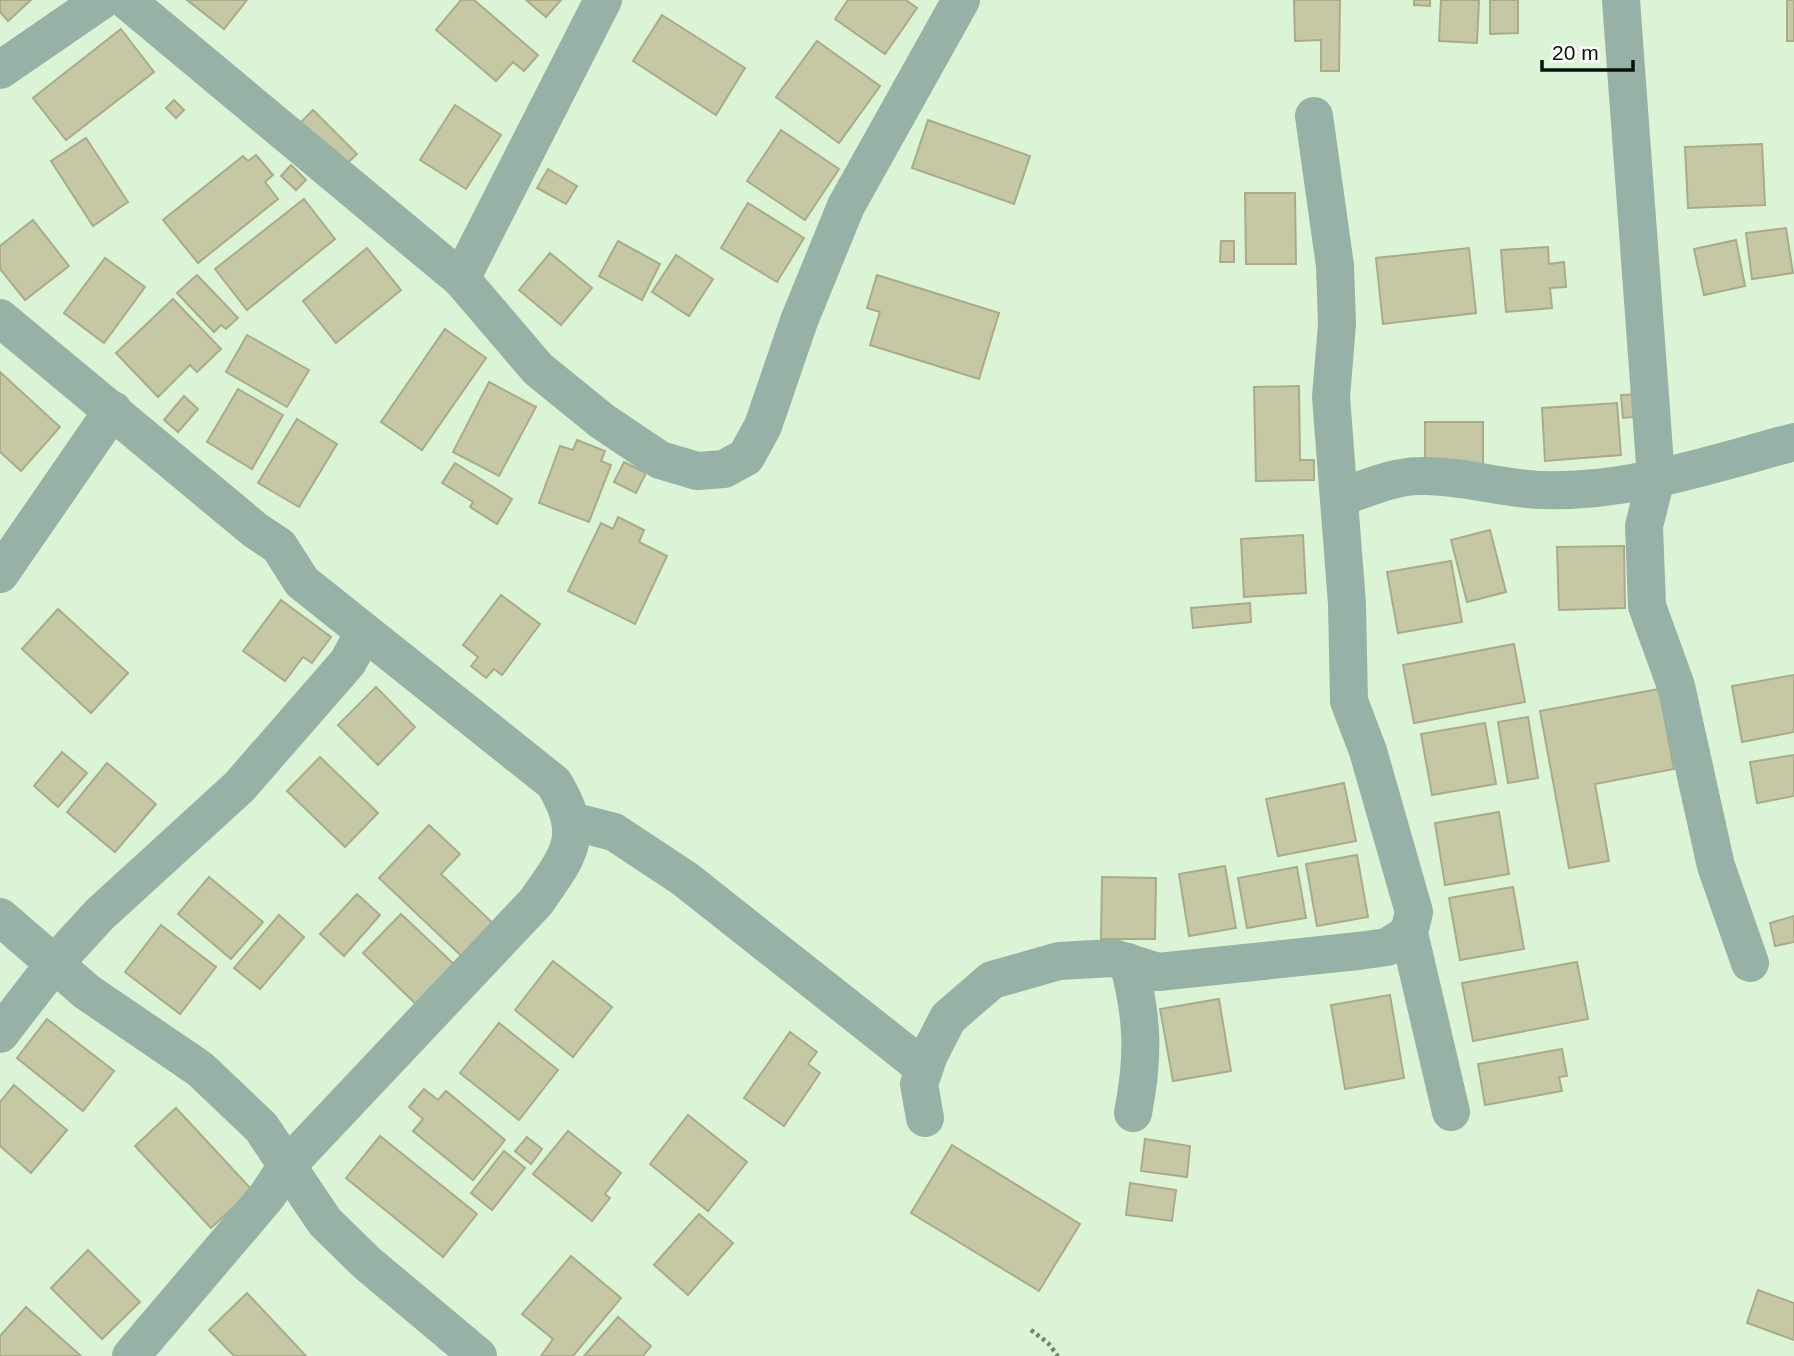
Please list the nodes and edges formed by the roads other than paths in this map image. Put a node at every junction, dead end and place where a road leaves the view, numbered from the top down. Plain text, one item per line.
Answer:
1 (102, 0) edge
2 (126, 0) edge
3 (603, 0) edge
4 (961, 0) edge
5 (1621, 0) edge
6 (0, 70) edge
7 (1314, 116) dead end
8 (461, 279) junction
9 (0, 318) edge
10 (113, 410) junction
11 (1794, 443) edge
12 (1656, 478) junction
13 (1339, 498) junction
14 (0, 573) edge
15 (364, 632) junction
16 (571, 821) junction
17 (0, 917) edge
18 (1409, 933) junction
19 (1128, 962) junction
20 (1750, 963) dead end
21 (54, 964) junction
22 (0, 1034) edge
23 (924, 1068) junction
24 (1451, 1112) dead end
25 (1133, 1113) dead end
26 (925, 1118) dead end
27 (286, 1167) junction
28 (131, 1356) edge
29 (478, 1356) edge

1 - 6 street
2 - 8 street
3 - 8 street
4 - 8 street
5 - 12 street
7 - 13 street
9 - 10 street
10 - 14 street
10 - 15 street
11 - 12 street
12 - 13 street
12 - 20 street
13 - 18 street
15 - 16 street
15 - 21 street
16 - 23 street
16 - 27 street
17 - 21 street
18 - 19 street
18 - 24 street
19 - 23 street
19 - 25 street
21 - 22 street
21 - 27 street
23 - 26 street
27 - 28 street
27 - 29 street

